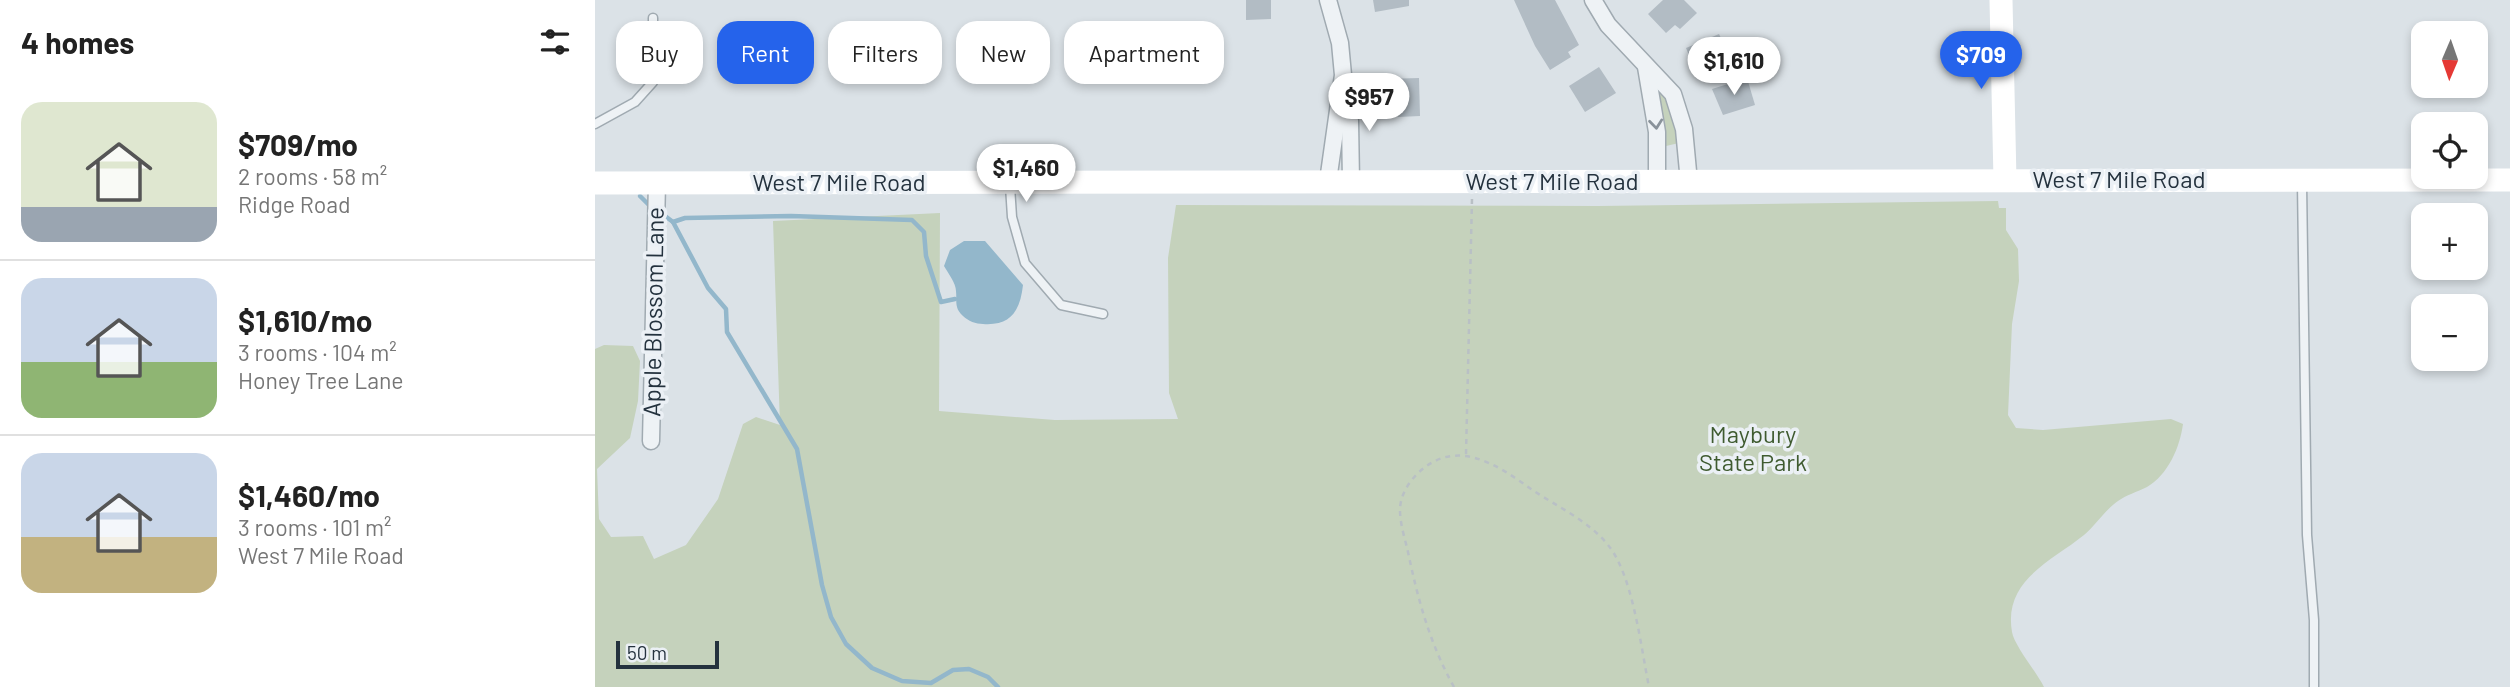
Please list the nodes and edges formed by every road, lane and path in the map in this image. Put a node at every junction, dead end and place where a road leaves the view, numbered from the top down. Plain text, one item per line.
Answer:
1 (1328, 0) edge
2 (1593, 0) edge
3 (2001, 0) edge
4 (653, 18) dead end
5 (1646, 67) junction
6 (1343, 89) junction
7 (595, 124) edge
8 (2005, 180) junction
9 (2302, 180) junction
10 (2510, 180) edge
11 (1340, 182) junction
12 (1473, 182) junction
13 (1657, 182) junction
14 (1689, 182) junction
15 (595, 183) edge
16 (657, 183) junction
17 (1010, 183) junction
18 (1103, 314) dead end
19 (651, 441) dead end
20 (1466, 454) junction
21 (1454, 687) edge
22 (1649, 687) edge
23 (2314, 687) edge

1 - 6 street
2 - 5 street
3 - 8 street
4 - 7 lane
5 -> 13 street
5 - 14 street
6 - 11 street
6 - 11 street
8 - 9 street, West 7 Mile Road
8 - 14 street, West 7 Mile Road
9 - 10 street, West 7 Mile Road
9 - 23 lane
11 - 12 street, West 7 Mile Road
11 - 17 street, West 7 Mile Road
12 - 13 street, West 7 Mile Road
12 - 20 path
13 - 14 street, West 7 Mile Road
15 - 16 street, West 7 Mile Road
16 - 17 street, West 7 Mile Road
16 - 19 street, Apple Blossom Lane
17 - 18 lane
20 - 21 path
20 - 22 path

